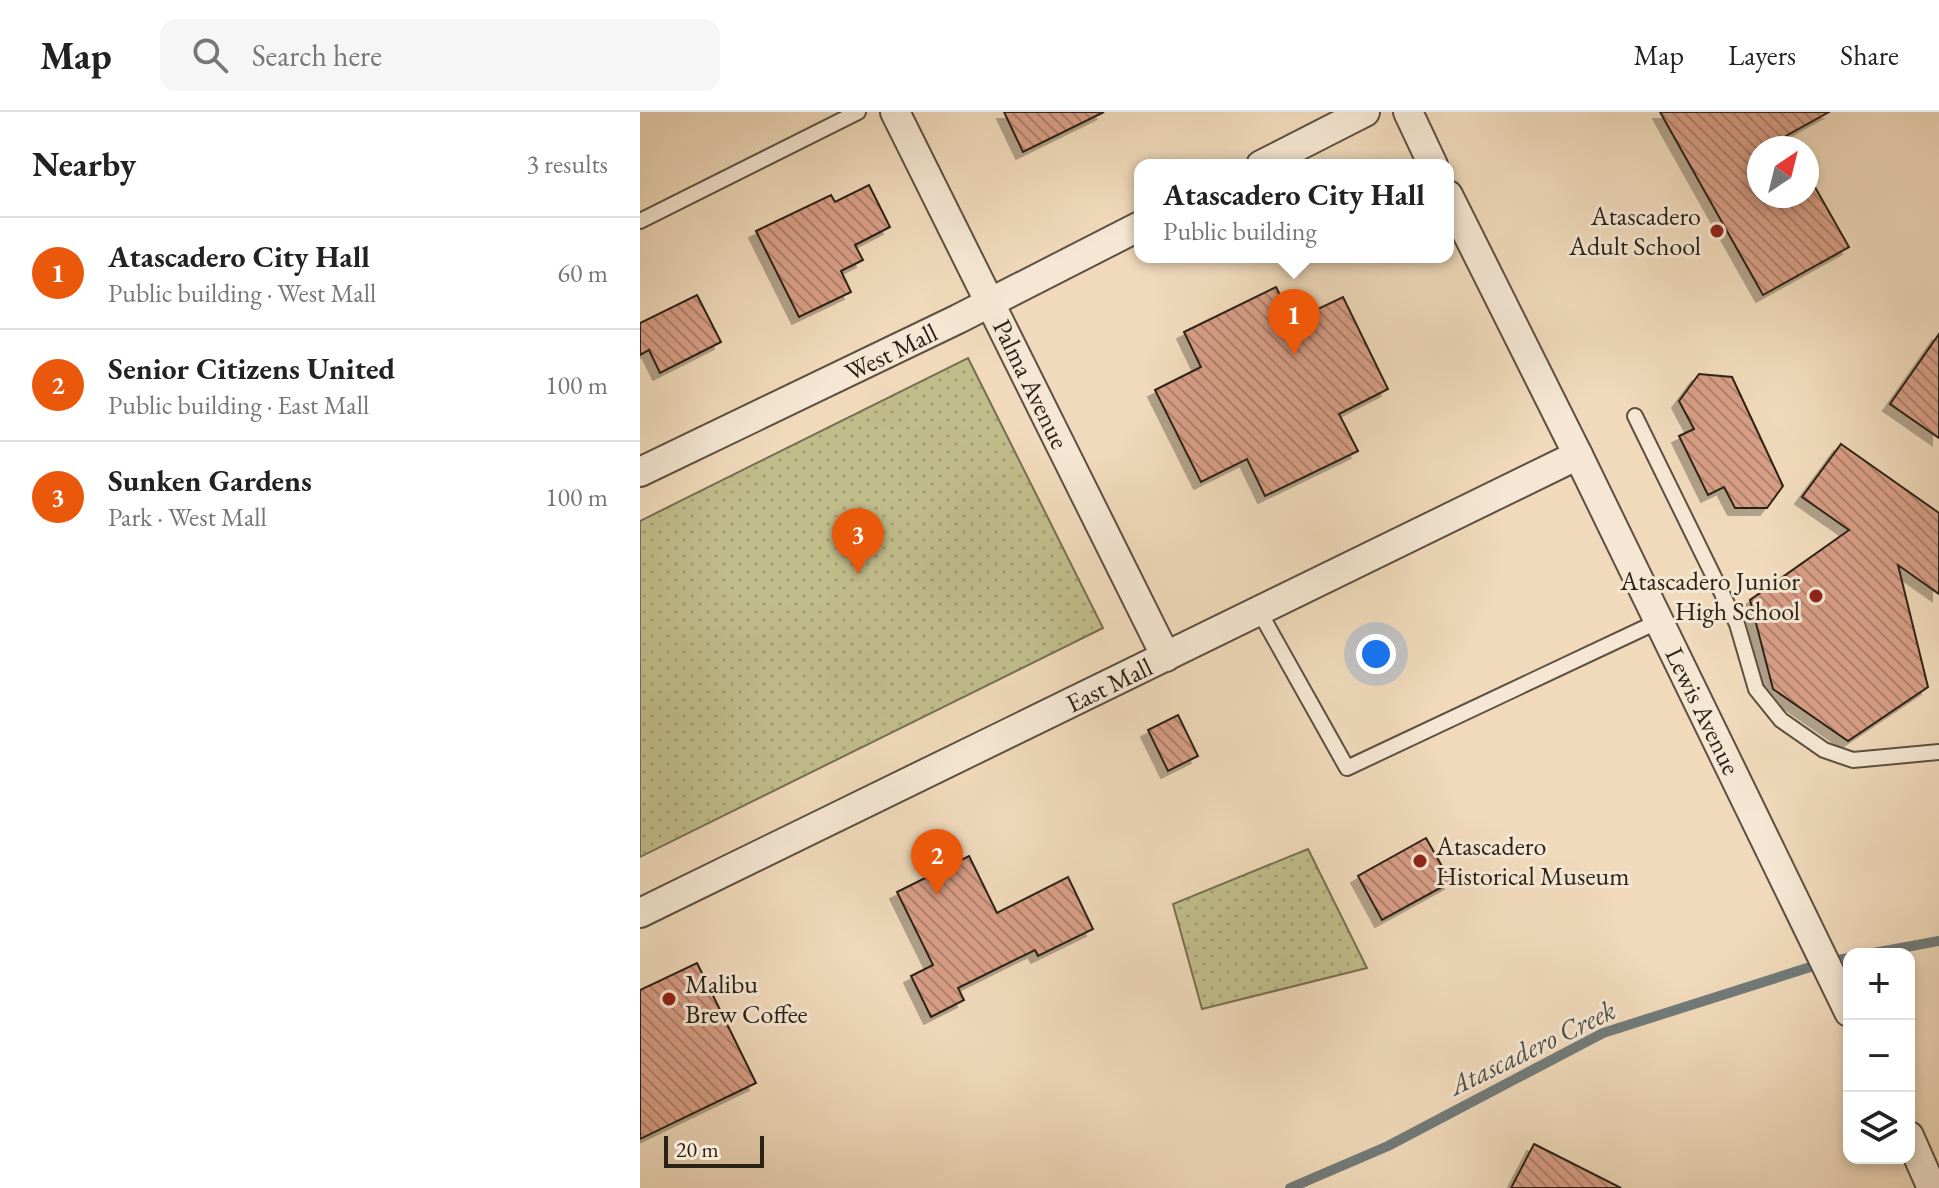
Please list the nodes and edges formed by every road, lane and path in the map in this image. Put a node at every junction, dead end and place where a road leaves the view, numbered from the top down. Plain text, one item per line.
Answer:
1 (858, 112) edge
2 (895, 112) edge
3 (1365, 112) edge
4 (1408, 112) edge
5 (1273, 159) edge
6 (1430, 159) edge
7 (1454, 207) edge
8 (640, 221) edge
9 (1134, 229) edge
10 (991, 302) junction
11 (1635, 416) dead end
12 (1578, 455) junction
13 (640, 472) edge
14 (1259, 611) junction
15 (1659, 621) junction
16 (1166, 657) junction
17 (1939, 752) edge
18 (640, 913) edge
19 (1843, 999) edge
20 (1923, 1148) edge
21 (1932, 1188) edge

1 - 8 lane
2 - 10 street, Palma Avenue
3 - 5 street
4 - 6 street
7 - 12 street, Lewis Avenue
9 - 10 street, West Mall
10 - 13 street, West Mall
10 - 16 street, Palma Avenue
11 - 17 lane
12 - 14 street, East Mall
12 - 15 street, Lewis Avenue
14 - 15 lane
14 - 16 street, East Mall
15 - 19 street, Lewis Avenue
16 - 18 street, East Mall
20 - 21 street

